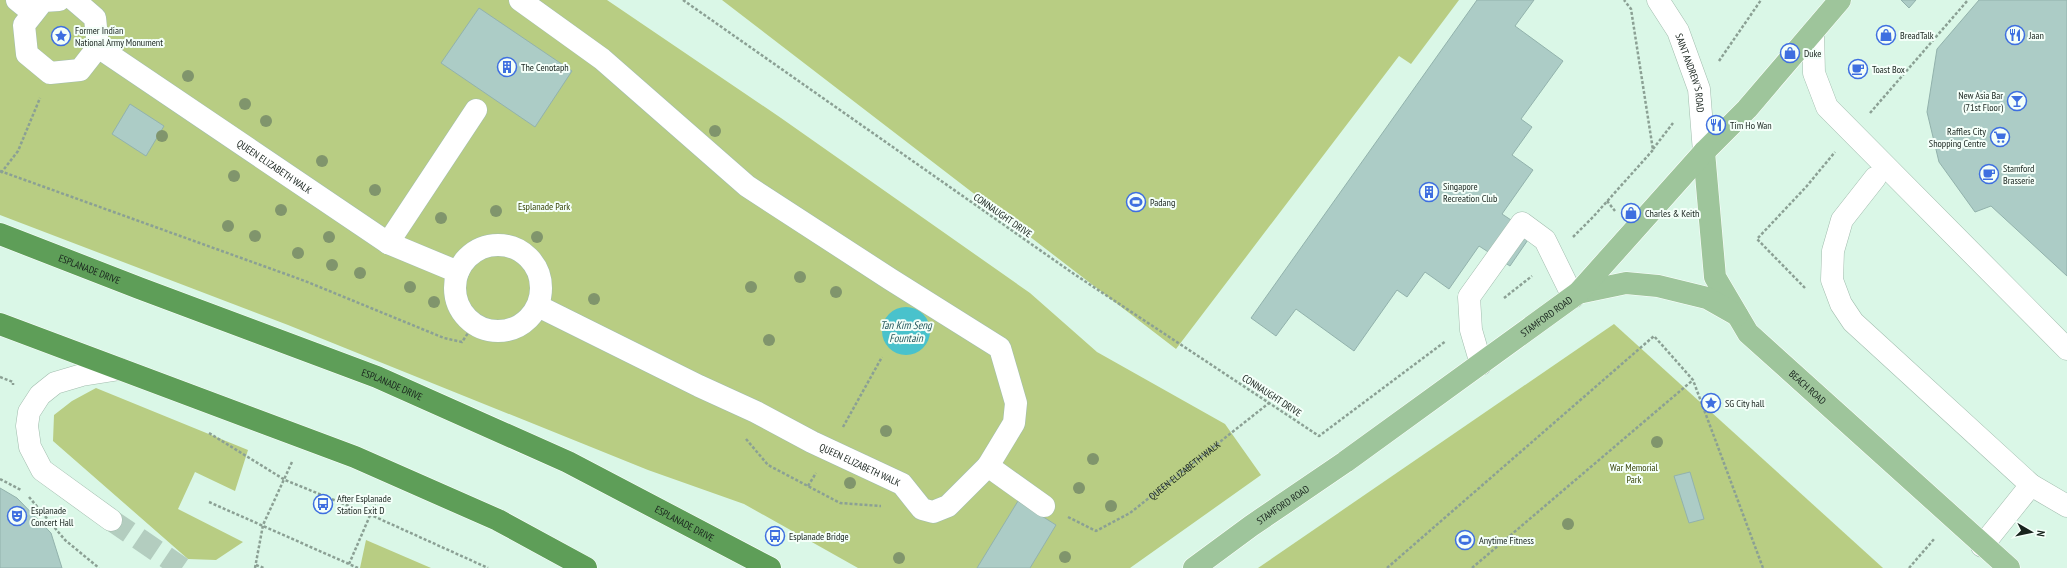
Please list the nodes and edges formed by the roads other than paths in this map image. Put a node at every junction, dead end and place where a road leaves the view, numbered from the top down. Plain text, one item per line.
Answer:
1 (59, 0) edge
2 (520, 0) edge
3 (1658, 0) edge
4 (1840, 0) edge
5 (83, 3) edge
6 (25, 7) edge
7 (1813, 32) junction
8 (98, 47) junction
9 (476, 110) dead end
10 (1704, 152) junction
11 (1875, 178) dead end
12 (0, 234) edge
13 (388, 243) junction
14 (458, 272) junction
15 (1575, 295) junction
16 (538, 306) junction
17 (1738, 316) junction
18 (0, 324) edge
19 (2067, 349) edge
20 (1481, 364) junction
21 (120, 369) junction
22 (988, 466) junction
23 (2031, 485) junction
24 (1044, 506) road end
25 (2067, 506) edge
26 (111, 520) tunnel mouth
27 (1982, 546) junction
28 (586, 568) edge
29 (770, 568) edge
30 (1194, 568) edge
31 (2009, 568) edge

1 - 6 street
2 - 22 street, QUEEN ELIZABETH WALK
3 - 10 street, SAINT ANDREW'S ROAD
4 - 7 main road, STAMFORD ROAD
5 - 8 street
6 - 8 street
7 - 10 main road, STAMFORD ROAD
7 - 19 street
8 - 13 street, QUEEN ELIZABETH WALK
9 - 13 street
10 - 15 main road, STAMFORD ROAD
10 - 17 main road, BEACH ROAD
11 - 23 street
12 - 29 highway, ESPLANADE DRIVE
13 - 14 street, QUEEN ELIZABETH WALK
14 - 16 street
14 - 16 street
15 - 17 main road
15 - 20 main road, STAMFORD ROAD
15 - 20 street
16 - 22 street, QUEEN ELIZABETH WALK
17 - 27 main road, BEACH ROAD
18 - 21 highway
20 - 30 main road, STAMFORD ROAD
21 - 26 street
21 - 28 highway
22 - 24 street
23 - 25 street
23 - 27 street
27 - 31 main road, BEACH ROAD

